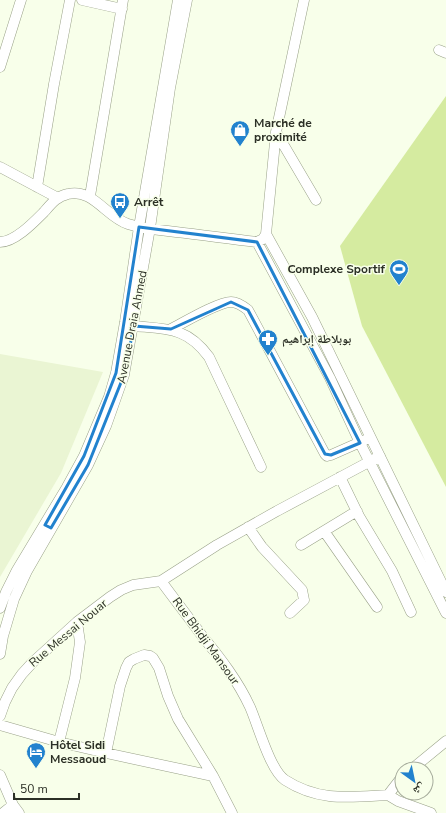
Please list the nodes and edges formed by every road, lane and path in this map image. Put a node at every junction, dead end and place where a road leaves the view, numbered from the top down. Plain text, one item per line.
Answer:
1 (22, 0) edge
2 (70, 0) edge
3 (82, 0) edge
4 (178, 0) edge
5 (187, 0) edge
6 (304, 0) edge
7 (122, 5) edge
8 (4, 42) edge
9 (0, 68) edge
10 (276, 132) junction
11 (0, 167) edge
12 (37, 187) junction
13 (90, 196) junction
14 (58, 198) junction
15 (316, 200) dead end
16 (139, 227) junction
17 (150, 228) junction
18 (266, 234) junction
19 (0, 242) edge
20 (257, 242) junction
21 (134, 326) junction
22 (171, 330) junction
23 (371, 438) junction
24 (360, 443) junction
25 (380, 456) junction
26 (370, 462) junction
27 (261, 467) dead end
28 (340, 477) junction
29 (357, 511) junction
30 (48, 526) junction
31 (248, 528) junction
32 (324, 531) junction
33 (301, 545) dead end
34 (161, 581) junction
35 (446, 592) edge
36 (377, 607) dead end
37 (0, 608) edge
38 (290, 612) dead end
39 (411, 612) dead end
40 (446, 613) edge
41 (77, 622) junction
42 (0, 654) edge
43 (0, 716) edge
44 (0, 725) edge
45 (446, 741) edge
46 (59, 742) junction
47 (106, 753) junction
48 (422, 761) edge
49 (0, 775) edge
50 (214, 776) junction
51 (394, 787) edge
52 (388, 795) junction
53 (16, 809) edge
54 (3, 813) edge
55 (232, 813) edge
56 (431, 813) edge

1 - 8 street
2 - 12 street
3 - 7 street
4 - 16 street, Avenue Draia Ahmed
5 - 17 street, Avenue Draia Ahmed
6 - 10 street
7 - 13 street
8 - 9 street
10 - 15 street
10 - 18 street
11 - 12 street
12 - 14 street
13 - 14 street
13 - 16 street
14 - 19 street
16 - 17 street
16 - 30 street, Avenue Draia Ahmed
17 - 20 street
17 - 21 street, Avenue Draia Ahmed
18 - 20 street
18 - 23 street
20 - 24 street
21 - 22 street
21 - 30 street, Avenue Draia Ahmed
22 - 24 street
22 - 27 street
23 - 24 street
23 - 25 street
24 - 26 street
25 - 26 street
25 - 35 street
26 - 28 street
26 - 40 street
28 - 29 street
28 - 31 street
29 - 32 street
29 - 39 street
30 - 37 street, Avenue Draia Ahmed
30 - 42 street, Avenue Draia Ahmed
31 - 34 street
31 - 38 street
32 - 33 street
32 - 36 street
34 - 41 street, Rue Messai Nouar
34 - 52 street, Rue Bhidji Mansour
41 - 43 street, Rue Messai Nouar
41 - 46 street
44 - 46 street
45 - 48 street
46 - 47 street
47 - 50 street
47 - 50 street
49 - 53 street
50 - 55 street
51 - 52 street
52 - 56 street
53 - 54 street

